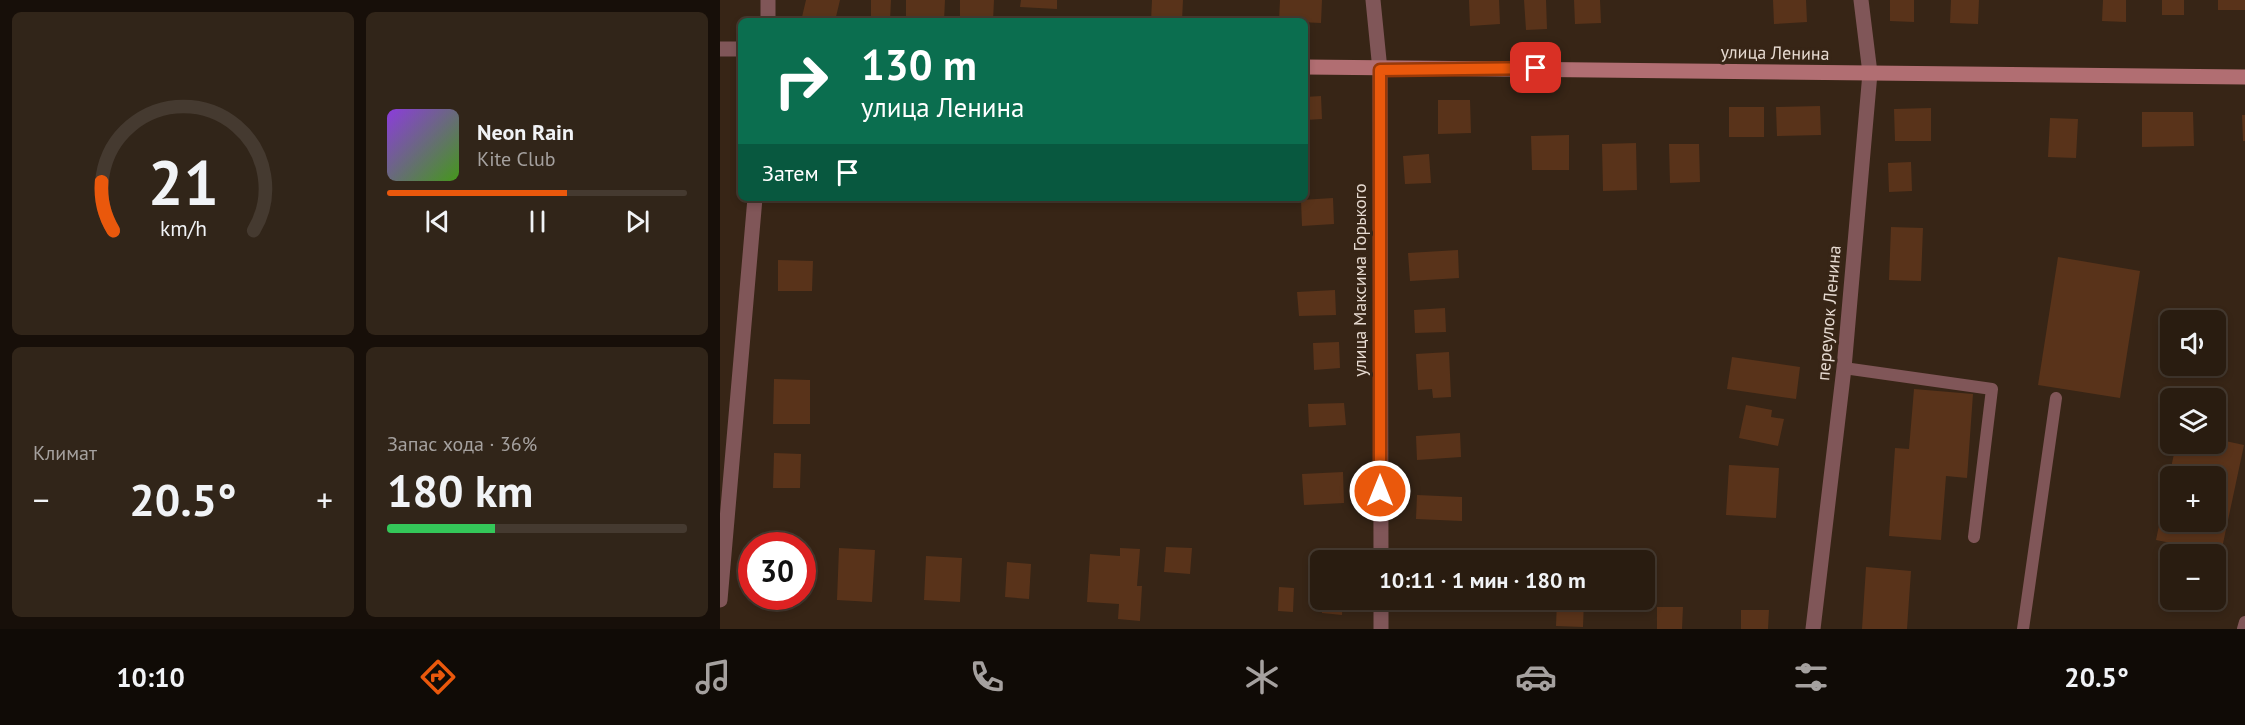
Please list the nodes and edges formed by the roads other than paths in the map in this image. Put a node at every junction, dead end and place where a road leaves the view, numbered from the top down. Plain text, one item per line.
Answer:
1 (768, 0) edge
2 (1373, 0) edge
3 (1861, 0) edge
4 (768, 18) edge
5 (720, 49) edge
6 (738, 50) edge
7 (1308, 68) edge
8 (1380, 70) junction
9 (1870, 74) junction
10 (2245, 77) edge
11 (755, 201) edge
12 (1844, 368) junction
13 (2056, 398) dead end
14 (1974, 537) dead end
15 (1381, 550) edge
16 (720, 600) edge
17 (1381, 610) edge
18 (2245, 622) edge
19 (1381, 629) edge
20 (1814, 629) edge
21 (2024, 629) edge
22 (2243, 629) edge

1 - 4 street
2 - 8 street, улица Максима Горького
3 - 9 street, переулок Ленина
5 - 6 street
7 - 8 street, улица Ленина
8 - 9 street, улица Ленина
8 - 15 street, улица Максима Горького
9 - 10 street, улица Ленина
9 - 12 street, переулок Ленина
11 - 16 street
12 - 14 lane
12 - 20 street, переулок Ленина
13 - 21 lane
17 - 19 street
18 - 22 lane

